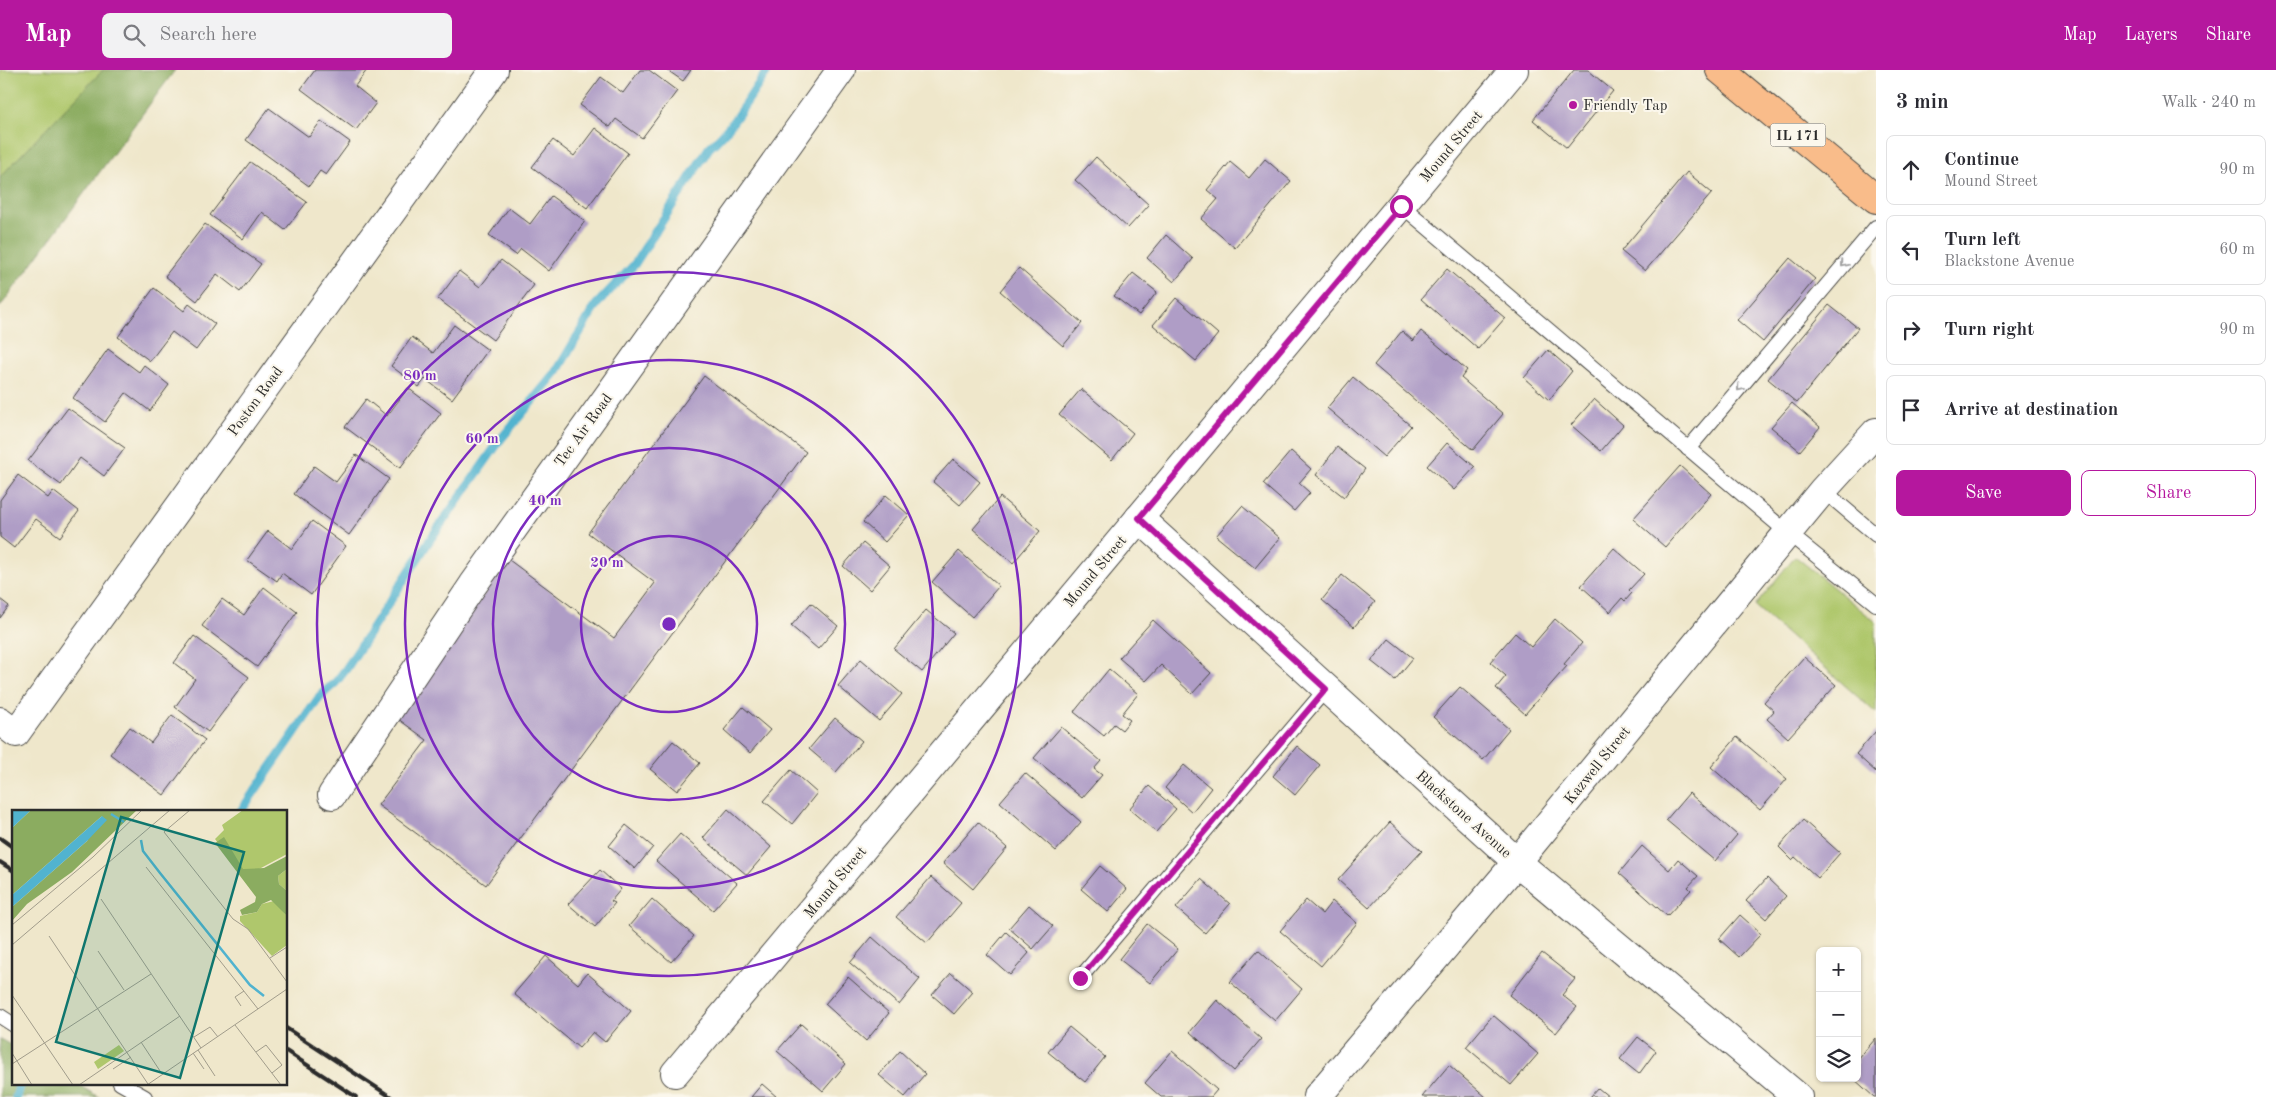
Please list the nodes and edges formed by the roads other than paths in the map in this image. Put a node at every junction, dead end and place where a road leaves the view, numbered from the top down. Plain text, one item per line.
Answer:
1 (494, 70) edge
2 (841, 70) edge
3 (1514, 70) edge
4 (1720, 70) edge
5 (1874, 194) edge
6 (1401, 206) junction
7 (1876, 227) edge
8 (1876, 432) edge
9 (1688, 449) junction
10 (1823, 490) junction
11 (1139, 518) junction
12 (1788, 533) junction
13 (1876, 535) edge
14 (1876, 604) edge
15 (1326, 689) junction
16 (8, 727) edge
17 (332, 795) dead end
18 (1517, 862) junction
19 (1080, 978) dead end
20 (0, 1016) edge
21 (12, 1024) edge
22 (675, 1073) dead end
23 (122, 1084) edge
24 (145, 1097) edge
25 (1317, 1097) edge
26 (1798, 1097) edge

1 - 16 street, Poston Road
2 - 17 street, Tec Air Road
3 - 6 street, Mound Street
4 - 5 main road, IL 171
6 - 9 lane
6 - 11 street, Mound Street
7 -> 9 lane
8 - 10 street, Kazwell Street
9 - 12 lane
10 - 12 street, Kazwell Street
10 - 13 lane
11 - 15 street, Blackstone Avenue
11 - 22 street, Mound Street
12 - 14 lane
12 - 18 street, Kazwell Street
15 - 18 street, Blackstone Avenue
15 - 19 lane
18 - 25 street, Kazwell Street
18 - 26 street, Blackstone Avenue
20 - 21 lane
23 - 24 lane

